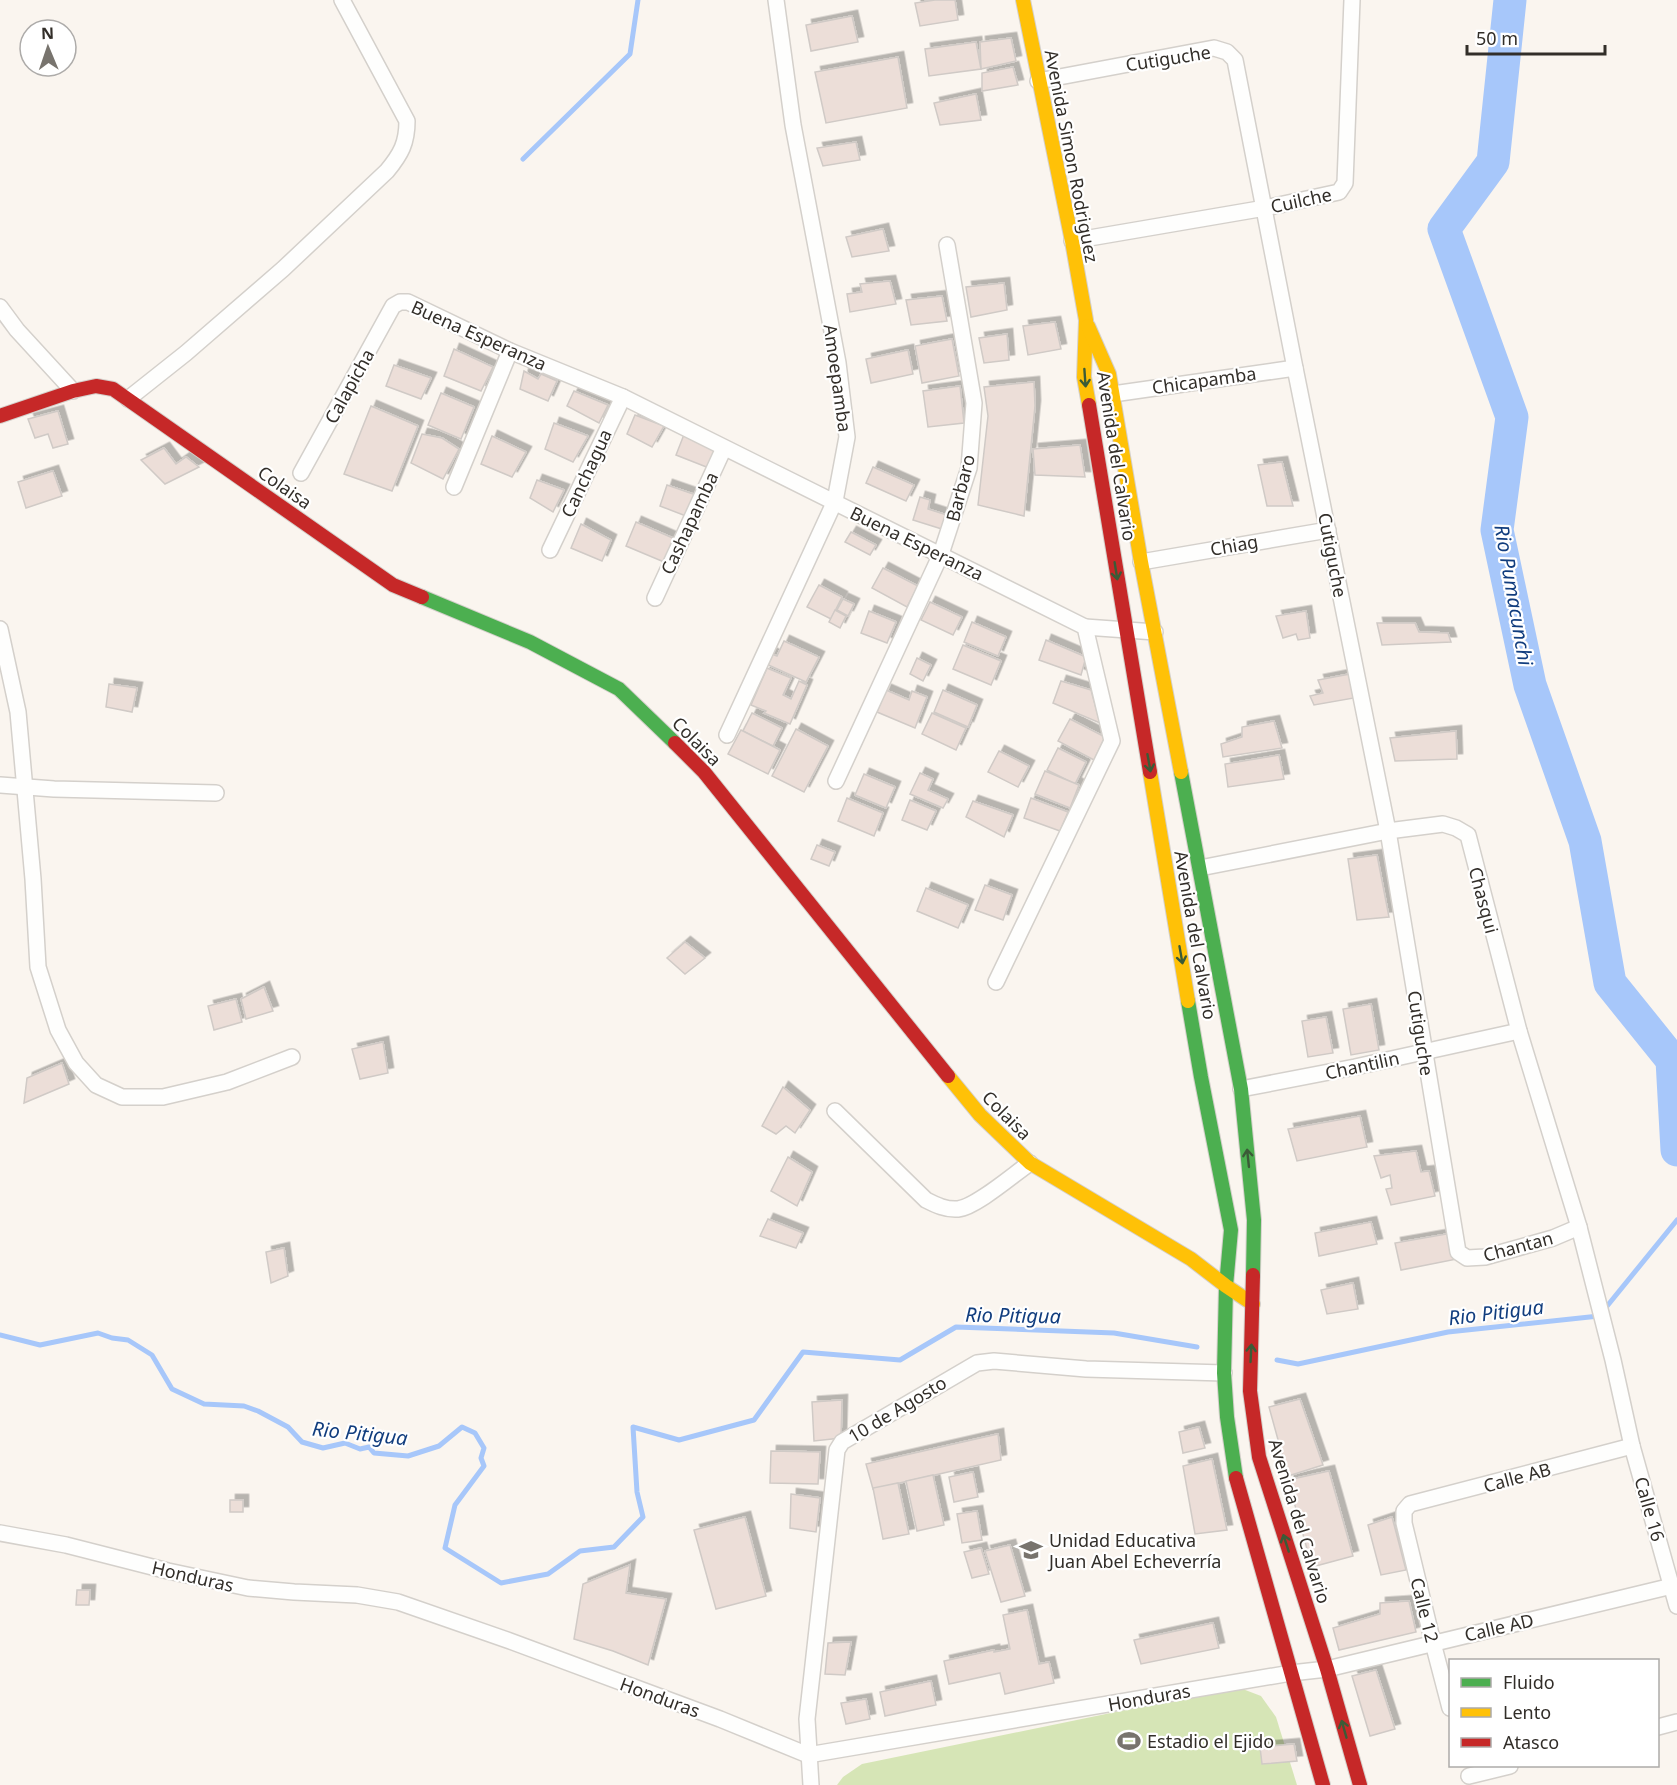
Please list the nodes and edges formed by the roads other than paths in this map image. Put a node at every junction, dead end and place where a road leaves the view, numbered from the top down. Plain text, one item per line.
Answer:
1 (342, 0) edge
2 (776, 0) edge
3 (1023, 0) edge
4 (1352, 0) edge
5 (1038, 81) junction
6 (1265, 208) junction
7 (1072, 241) junction
8 (947, 245) dead end
9 (400, 302) joint
10 (0, 307) edge
11 (1086, 320) junction
12 (510, 351) junction
13 (1295, 368) junction
14 (73, 391) junction
15 (1113, 394) junction
16 (623, 397) junction
17 (128, 399) junction
18 (0, 416) edge
19 (724, 448) junction
20 (301, 473) dead end
21 (454, 487) dead end
22 (835, 501) junction
23 (1328, 530) junction
24 (550, 550) dead end
25 (941, 554) junction
26 (1141, 562) junction
27 (655, 598) dead end
28 (1085, 627) junction
29 (0, 629) edge
30 (1126, 631) junction
31 (1155, 632) junction
32 (726, 735) dead end
33 (836, 780) dead end
34 (0, 785) edge
35 (25, 787) junction
36 (216, 793) dead end
37 (1388, 831) junction
38 (1200, 868) junction
39 (996, 982) dead end
40 (1518, 1031) junction
41 (1424, 1052) junction
42 (292, 1057) dead end
43 (1241, 1089) junction
44 (835, 1111) dead end
45 (1030, 1163) junction
46 (1579, 1227) junction
47 (1458, 1252) joint
48 (1226, 1286) junction
49 (1253, 1304) junction
50 (1613, 1360) joint
51 (1224, 1373) junction
52 (1632, 1446) junction
53 (1404, 1511) joint
54 (0, 1533) edge
55 (1672, 1586) junction
56 (1677, 1606) edge
57 (1433, 1643) junction
58 (1327, 1669) junction
59 (1291, 1673) junction
60 (1449, 1704) edge
61 (1677, 1722) edge
62 (1659, 1727) edge
63 (808, 1755) junction
64 (1506, 1767) edge
65 (1469, 1776) edge
66 (811, 1785) edge
67 (1323, 1785) edge
68 (1360, 1785) edge

1 - 17 street
2 - 22 street, Amoepamba
3 - 5 street, Avenida Simon Rodriguez
4 - 6 street, Cuilche
5 - 6 street, Cutiguche
5 - 7 street, Avenida Simon Rodriguez
6 - 7 street, Cuilche
6 - 13 street, Cutiguche
7 - 11 street, Avenida Simon Rodriguez
8 - 25 street, Barbaro
9 - 12 street, Buena Esperanza
9 - 20 street, Calapicha
10 - 14 street
11 - 15 street, Avenida del Calvario
11 -> 30 street, Avenida del Calvario
12 - 16 street, Buena Esperanza
12 - 21 street
13 - 15 street, Chicapamba
13 - 23 street, Cutiguche
14 - 17 street, Colaisa
14 - 18 street, Colaisa
15 - 26 street, Avenida del Calvario
16 - 19 street, Buena Esperanza
16 - 24 street, Canchagua
17 - 45 street, Colaisa
19 - 22 street, Buena Esperanza
19 - 27 street, Cashapamba
22 - 25 street, Buena Esperanza
22 - 32 street, Amoepamba
23 - 26 street, Chiag
23 - 37 street, Cutiguche
25 - 28 street, Buena Esperanza
25 - 33 street, Barbaro
26 - 31 street, Avenida del Calvario
28 - 30 street
28 - 39 street
29 - 35 street
30 - 31 street
30 -> 48 street, Avenida del Calvario
31 - 38 street, Avenida del Calvario
34 - 35 street
35 - 36 street
35 - 42 street
37 - 38 street, Chasqui
37 - 40 street, Chasqui
37 - 41 street, Cutiguche
38 - 43 street, Avenida del Calvario
40 - 41 street, Chantilin
40 - 46 street, Chasqui
41 - 43 street, Chantilin
41 - 47 street, Cutiguche
49 -> 43 street, Avenida del Calvario
44 - 45 street
45 - 48 street, Colaisa
46 - 47 street, Chantan
46 - 50 street, Chasqui
48 - 49 street, Colaisa
48 - 51 street, Avenida del Calvario
58 -> 49 street, Avenida del Calvario
50 - 52 street, Calle 16
51 - 59 street, Avenida del Calvario
51 - 63 street, 10 de Agosto
52 - 53 street, Calle AB
52 - 55 street, Calle 16
53 - 57 street, Calle 12
54 - 63 street, Honduras
55 - 56 street, Calle 16
55 - 57 street, Calle AD
57 - 58 street, Calle AD
57 - 60 street, Calle 12
58 - 59 street, Honduras
68 -> 58 street, Avenida del Calvario
59 - 63 street, Honduras
59 - 67 street, Avenida del Calvario
61 - 62 street
63 - 66 street, 10 de Agosto
64 - 65 street

